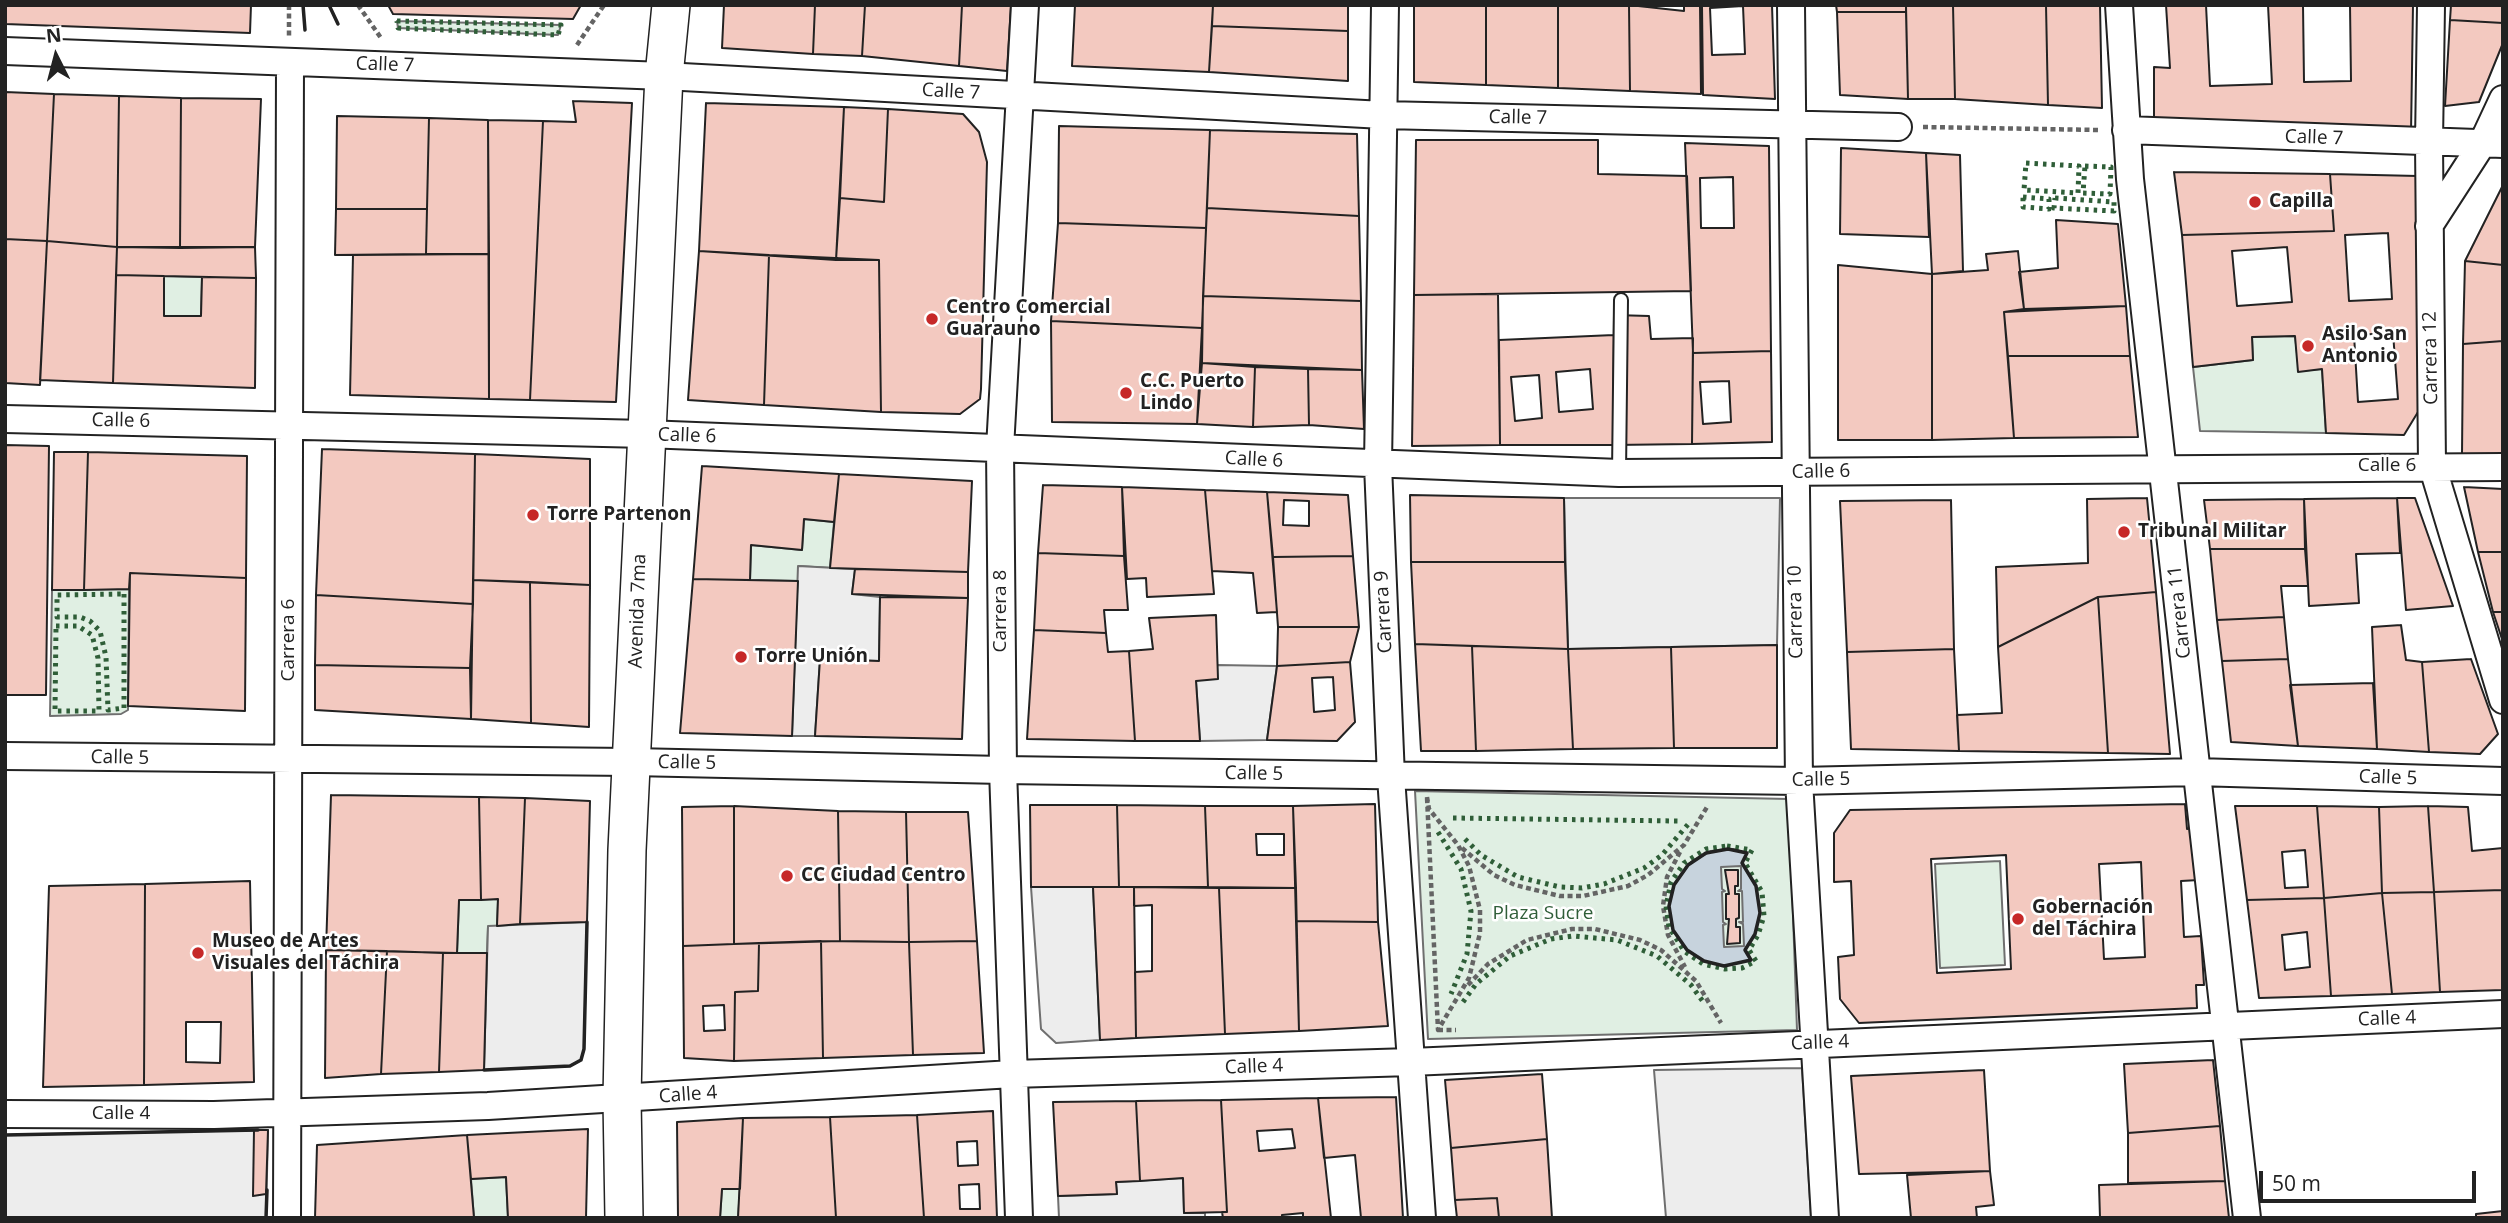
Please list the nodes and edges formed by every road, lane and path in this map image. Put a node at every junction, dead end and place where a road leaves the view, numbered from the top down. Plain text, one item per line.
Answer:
1 (604, 5) edge
2 (671, 5) edge
3 (1025, 5) edge
4 (1385, 5) edge
5 (1791, 5) edge
6 (2119, 5) edge
7 (2431, 5) edge
8 (5, 51) edge
9 (572, 51) dead end
10 (290, 62) junction
11 (664, 75) junction
12 (1020, 96) junction
13 (2503, 99) edge
14 (1383, 115) junction
15 (1792, 124) junction
16 (1898, 127) joint
17 (2126, 130) junction
18 (2429, 143) junction
19 (2492, 144) edge
20 (2429, 226) junction
21 (1621, 300) dead end
22 (5, 419) edge
23 (290, 424) junction
24 (646, 434) junction
25 (1000, 447) junction
26 (2432, 465) junction
27 (1377, 466) junction
28 (2165, 467) junction
29 (2503, 467) edge
30 (1796, 472) junction
31 (1619, 473) junction
32 (2503, 700) edge
33 (5, 757) edge
34 (289, 761) junction
35 (632, 762) junction
36 (1003, 771) junction
37 (2196, 772) junction
38 (1391, 776) junction
39 (1799, 781) junction
40 (2503, 781) edge
41 (1427, 797) junction
42 (1441, 798) dead end
43 (1697, 801) dead end
44 (1458, 845) junction
45 (1684, 845) junction
46 (1696, 981) junction
47 (1458, 998) junction
48 (2503, 1013) edge
49 (1722, 1023) junction
50 (1735, 1023) dead end
51 (1708, 1024) dead end
52 (2225, 1026) junction
53 (1465, 1029) dead end
54 (1438, 1030) junction
55 (1812, 1044) junction
56 (1411, 1062) junction
57 (1012, 1074) junction
58 (622, 1099) junction
59 (289, 1112) junction
60 (5, 1114) edge
61 (287, 1218) edge
62 (624, 1218) edge
63 (1019, 1218) edge
64 (1422, 1218) edge
65 (1825, 1218) edge
66 (2247, 1218) edge

1 - 9 path
2 - 11 street, Avenida 7ma
3 - 12 street, Carrera 8
4 - 14 street, Carrera 9
5 - 15 street, Carrera 10
6 - 17 street, Carrera 11
7 - 18 street, Carrera 12
8 - 10 street, Calle 7
10 - 11 street, Calle 7
10 - 23 street, Carrera 6
11 - 12 street, Calle 7
11 - 24 street, Avenida 7ma
12 - 14 street, Calle 7
12 - 25 street, Carrera 8
13 - 19 street
14 - 15 street, Calle 7
14 - 27 street, Carrera 9
15 - 16 street, Calle 7
15 - 30 street, Carrera 10
16 - 17 path
17 - 18 street, Calle 7
17 - 28 street, Carrera 11
18 - 19 street, Calle 7
18 - 20 street, Carrera 12
19 - 20 street
20 - 26 street, Carrera 12
21 - 31 lane
22 - 23 street, Calle 6
23 - 24 street, Calle 6
23 - 34 street, Carrera 6
24 - 25 street, Calle 6
24 - 35 street, Avenida 7ma
25 - 27 street, Calle 6
25 - 36 street, Carrera 8
26 - 28 street, Calle 6
26 - 29 street, Calle 6
26 - 32 street, Carrera 12
27 - 31 street, Calle 6
27 - 38 street, Carrera 9
28 - 30 street, Calle 6
28 - 37 street, Carrera 11
30 - 31 street, Calle 6
30 - 39 street, Carrera 10
33 - 34 street, Calle 5
34 - 35 street, Calle 5
34 - 59 street, Carrera 6
35 - 36 street, Calle 5
35 - 58 street, Avenida 7ma
36 - 38 street, Calle 5
36 - 57 street, Carrera 8
37 - 39 street, Calle 5
37 - 40 street, Calle 5
37 - 52 street, Carrera 11
38 - 39 street, Calle 5
38 - 56 street, Carrera 9
39 - 55 street, Carrera 10
41 - 42 path
41 - 44 path
41 - 54 path
43 - 45 path
44 - 45 path
44 - 47 path
45 - 46 path
46 - 47 path
46 - 49 path
47 - 54 path
48 - 52 street, Calle 4
49 - 50 path
49 - 51 path
52 - 55 street, Calle 4
52 - 66 street, Carrera 11
53 - 54 path
55 - 56 street, Calle 4
55 - 65 street, Carrera 10
56 - 57 street, Calle 4
56 - 64 street, Carrera 9
57 - 58 street, Calle 4
57 - 63 street, Carrera 8
58 - 59 street, Calle 4
58 - 62 street, Avenida 7ma
59 - 60 street, Calle 4
59 - 61 street, Carrera 6

